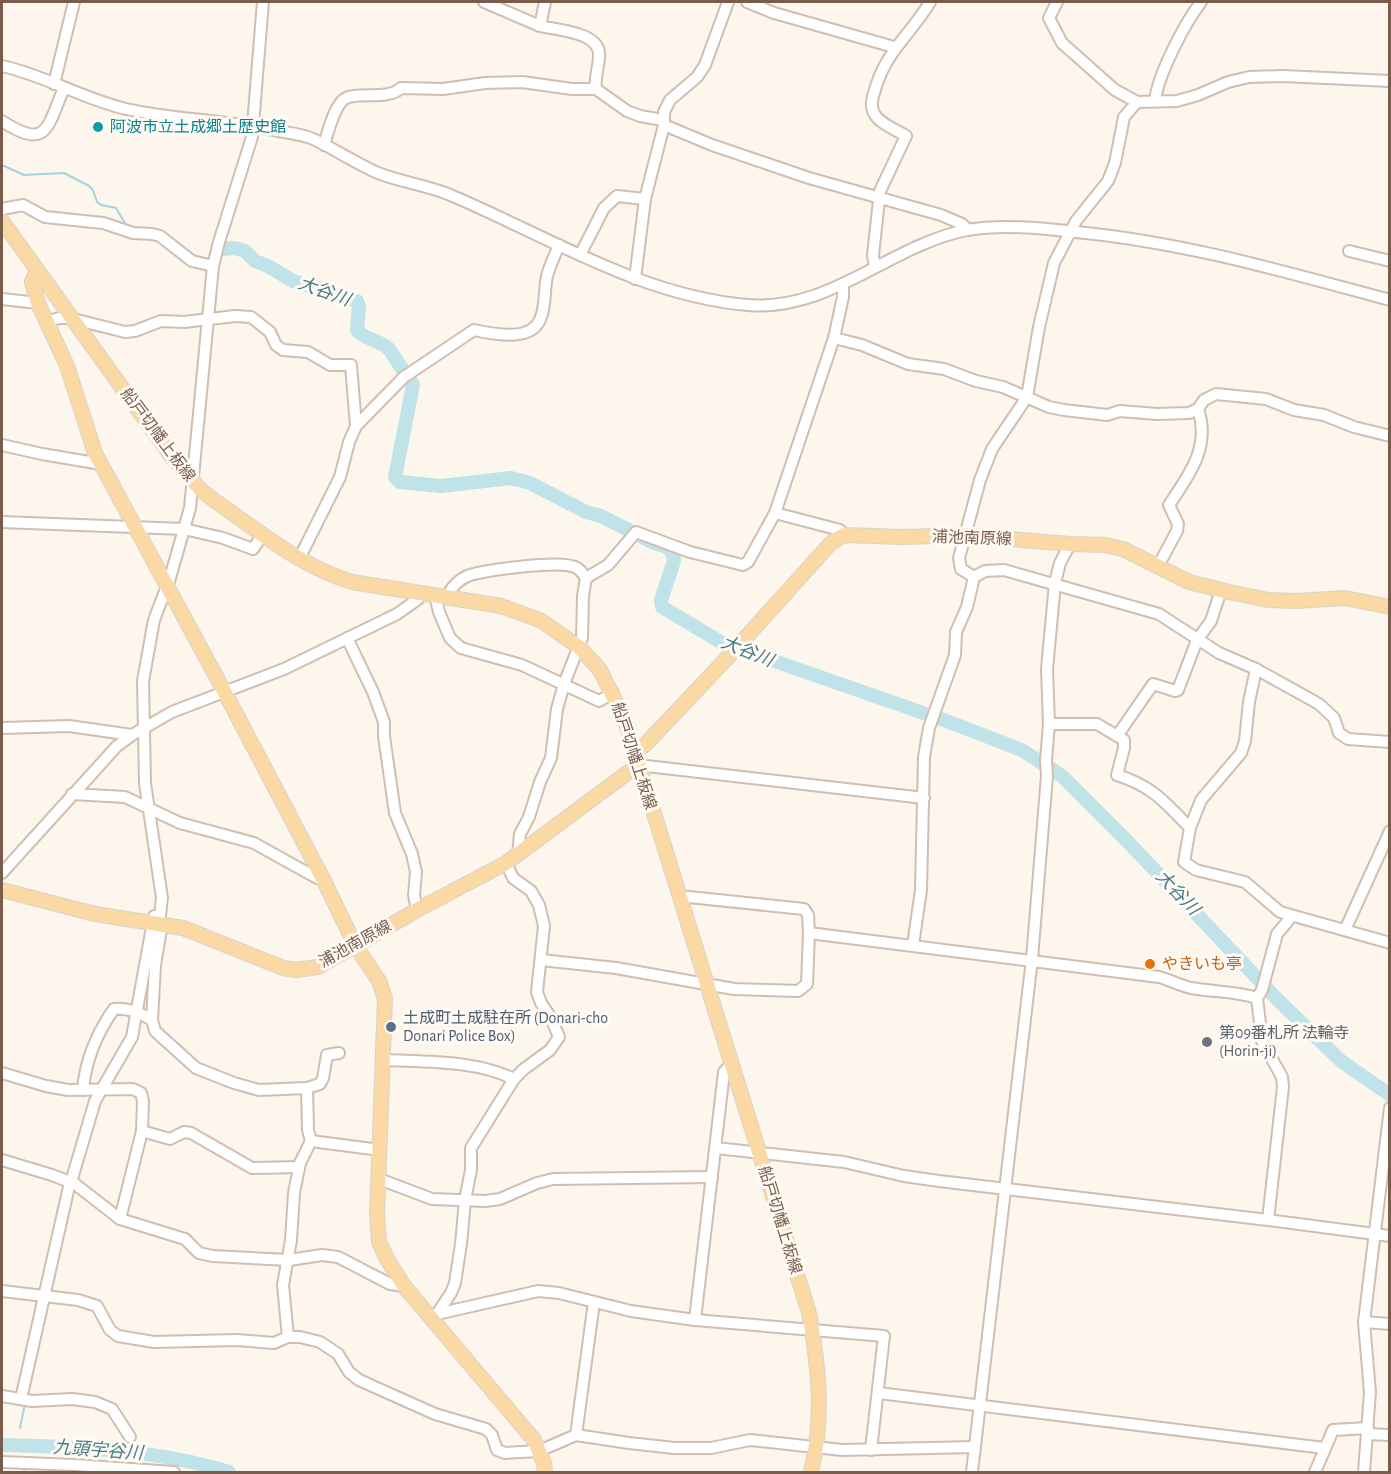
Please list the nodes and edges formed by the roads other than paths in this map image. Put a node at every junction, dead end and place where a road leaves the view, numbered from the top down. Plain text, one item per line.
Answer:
1 (74, 2) edge
2 (263, 2) edge
3 (484, 2) edge
4 (545, 2) edge
5 (728, 2) edge
6 (747, 2) edge
7 (930, 2) edge
8 (1056, 2) edge
9 (1201, 2) edge
10 (540, 26) junction
11 (894, 47) junction
12 (2, 66) edge
13 (1389, 81) edge
14 (59, 86) junction
15 (596, 89) junction
16 (1155, 101) junction
17 (1137, 102) junction
18 (2, 121) edge
19 (664, 122) junction
20 (254, 126) junction
21 (324, 145) junction
22 (879, 197) junction
23 (645, 199) junction
24 (2, 209) edge
25 (2, 221) edge
26 (969, 230) junction
27 (1070, 231) junction
28 (559, 245) junction
29 (1349, 251) dead end
30 (580, 255) junction
31 (1389, 261) edge
32 (213, 266) junction
33 (875, 267) junction
34 (37, 270) junction
35 (635, 279) junction
36 (843, 285) junction
37 (2, 299) edge
38 (1389, 300) edge
39 (38, 303) junction
40 (73, 318) junction
41 (205, 321) junction
42 (47, 322) junction
43 (834, 338) junction
44 (1027, 397) junction
45 (1198, 409) junction
46 (356, 426) junction
47 (1389, 436) edge
48 (2, 444) edge
49 (101, 464) junction
50 (192, 481) junction
51 (775, 513) junction
52 (2, 522) edge
53 (134, 527) junction
54 (182, 529) junction
55 (263, 534) junction
56 (844, 535) junction
57 (964, 535) junction
58 (1070, 544) junction
59 (299, 559) junction
60 (1158, 566) junction
61 (586, 578) junction
62 (974, 578) junction
63 (164, 580) junction
64 (1055, 584) junction
65 (1221, 590) junction
66 (419, 593) junction
67 (442, 596) junction
68 (1389, 607) edge
69 (347, 638) junction
70 (1197, 640) junction
71 (579, 647) junction
72 (1256, 669) junction
73 (564, 684) junction
74 (224, 691) junction
75 (613, 693) junction
76 (1049, 724) junction
77 (2, 728) edge
78 (138, 731) junction
79 (1117, 736) junction
80 (1389, 742) edge
81 (635, 750) junction
82 (638, 765) junction
83 (72, 794) junction
84 (924, 798) junction
85 (146, 807) junction
86 (1190, 828) junction
87 (1389, 831) edge
88 (518, 855) junction
89 (506, 863) junction
90 (2, 873) edge
91 (323, 879) junction
92 (2, 890) edge
93 (679, 896) junction
94 (417, 910) junction
95 (1292, 916) junction
96 (158, 924) junction
97 (1345, 930) junction
98 (809, 933) junction
99 (1389, 943) edge
100 (355, 945) junction
101 (913, 945) junction
102 (542, 960) junction
103 (1032, 960) junction
104 (708, 985) junction
105 (1261, 990) junction
106 (140, 1013) junction
107 (152, 1020) junction
108 (339, 1053) dead end
109 (384, 1060) junction
110 (732, 1063) junction
111 (2, 1073) edge
112 (514, 1079) junction
113 (307, 1088) junction
114 (104, 1089) junction
115 (83, 1090) junction
116 (1389, 1108) edge
117 (142, 1131) junction
118 (310, 1142) junction
119 (716, 1148) junction
120 (380, 1150) junction
121 (760, 1154) junction
122 (2, 1160) edge
123 (299, 1167) junction
124 (712, 1177) junction
125 (379, 1179) junction
126 (72, 1183) junction
127 (1006, 1188) junction
128 (465, 1200) junction
129 (120, 1219) junction
130 (1268, 1220) junction
131 (1376, 1234) junction
132 (1389, 1236) edge
133 (289, 1260) junction
134 (404, 1286) junction
135 (2, 1291) edge
136 (46, 1295) junction
137 (594, 1302) junction
138 (434, 1316) junction
139 (694, 1320) junction
140 (1364, 1322) junction
141 (1389, 1324) edge
142 (812, 1331) junction
143 (288, 1337) junction
144 (879, 1393) junction
145 (2, 1396) edge
146 (24, 1400) junction
147 (980, 1406) junction
148 (1368, 1431) junction
149 (576, 1435) junction
150 (1389, 1435) edge
151 (130, 1437) dead end
152 (816, 1447) junction
153 (975, 1447) junction
154 (1324, 1448) junction
155 (871, 1450) junction
156 (538, 1451) junction
157 (2, 1462) edge
158 (155, 1471) edge
159 (174, 1473) edge
160 (545, 1473) edge
161 (811, 1473) edge
162 (972, 1473) edge
163 (1315, 1473) edge
164 (1365, 1473) edge

1 - 14 street
2 - 20 street
3 - 10 street
4 - 10 street
5 - 19 street
6 - 11 street
7 - 11 street
8 - 17 street
9 - 16 street
10 - 15 street
11 - 22 street
12 - 14 street
13 - 16 street
14 - 18 street
14 - 20 street
15 - 19 street
15 - 21 street
16 - 17 street
17 - 27 street
19 - 22 street
19 - 23 street
20 - 21 street
20 - 32 street
21 - 28 street
22 - 26 street
22 - 33 street
23 - 30 street
23 - 35 street
24 - 32 street
25 - 34 main road, 船戸切幡上板線
26 - 27 street
26 - 33 street
27 - 38 street
27 - 44 street
28 - 30 street
28 - 46 street
29 - 31 street
30 - 35 street
32 - 41 street
33 - 36 street
34 - 39 main road
34 - 40 main road, 船戸切幡上板線
35 - 36 street
36 - 43 street
37 - 39 street
39 - 42 main road
40 - 41 street
40 - 42 street
40 - 50 main road, 船戸切幡上板線
41 - 46 street
41 - 50 street
42 - 49 main road
43 - 44 street
43 - 51 street
44 - 45 street
44 - 57 street
45 - 47 street
45 - 60 street
46 - 59 street
48 - 49 street
49 - 53 main road
50 - 54 street
50 - 55 main road, 船戸切幡上板線
51 - 56 street
51 - 61 street
52 - 53 street
53 - 54 street
53 - 63 main road
54 - 55 street
54 - 63 street
55 - 59 main road, 船戸切幡上板線
56 - 57 main road, 浦池南原線
56 - 81 main road
57 - 58 main road, 浦池南原線
57 - 62 street
58 - 60 main road, 浦池南原線
58 - 64 street
59 - 66 main road, 船戸切幡上板線
60 - 65 main road, 浦池南原線
61 - 67 street
61 - 71 street
62 - 64 street
62 - 84 street
63 - 74 main road
63 - 78 street
64 - 70 street
64 - 76 street
65 - 68 main road, 浦池南原線
65 - 70 street
66 - 67 main road, 船戸切幡上板線
66 - 69 street
67 - 71 main road, 船戸切幡上板線
67 - 73 street
69 - 74 street
69 - 94 street
70 - 72 street
70 - 79 street
71 - 73 street
71 - 75 main road, 船戸切幡上板線
72 - 80 street
72 - 86 street
73 - 75 street
73 - 88 street
74 - 78 street
74 - 91 main road
75 - 81 main road, 船戸切幡上板線
76 - 79 street
76 - 103 street
77 - 78 street
78 - 83 street
78 - 85 street
79 - 86 street
81 - 82 main road, 船戸切幡上板線
82 - 84 street
82 - 88 main road, 浦池南原線
82 - 93 main road, 船戸切幡上板線
83 - 85 street
83 - 90 street
84 - 101 street
85 - 91 street
85 - 96 street
86 - 95 street
87 - 97 street
88 - 89 main road, 浦池南原線
89 - 94 main road, 浦池南原線
89 - 102 street
91 - 100 main road
92 - 96 main road, 浦池南原線
93 - 98 street
93 - 104 main road, 船戸切幡上板線
94 - 100 main road, 浦池南原線
95 - 97 street
95 - 105 street
96 - 100 main road, 浦池南原線
96 - 106 street
96 - 107 street
97 - 99 street
98 - 101 street
98 - 104 street
100 - 109 main road
101 - 103 street
102 - 104 street
102 - 112 street
103 - 105 street
103 - 127 street
104 - 110 main road, 船戸切幡上板線
105 - 130 street
106 - 107 street
106 - 114 street
106 - 115 street
107 - 113 street
108 - 113 street
109 - 112 street
109 - 120 main road
110 - 119 street
110 - 121 main road, 船戸切幡上板線
111 - 115 street
112 - 128 street
113 - 118 street
114 - 115 street
114 - 117 street
114 - 126 street
116 - 131 street
117 - 123 street
117 - 129 street
118 - 120 street
118 - 123 street
119 - 121 street
119 - 124 street
120 - 125 main road
121 - 127 street
121 - 142 main road, 船戸切幡上板線
122 - 126 street
123 - 133 street
124 - 128 street
124 - 139 street
125 - 128 street
125 - 134 main road
126 - 129 street
126 - 136 street
127 - 130 street
127 - 147 street
128 - 138 street
129 - 133 street
130 - 131 street
131 - 132 street
131 - 140 street
133 - 134 street
133 - 143 street
134 - 138 main road
135 - 136 street
136 - 143 street
136 - 146 street
137 - 138 street
137 - 139 street
137 - 149 street
138 - 156 main road
139 - 142 street
140 - 141 street
140 - 148 street
142 - 144 street
142 - 152 main road, 船戸切幡上板線
143 - 156 street
144 - 147 street
144 - 155 street
145 - 146 street
146 - 151 street
147 - 153 street
147 - 154 street
148 - 150 street
148 - 154 street
148 - 164 street
149 - 152 street
149 - 156 street
152 - 155 street
152 - 161 main road, 船戸切幡上板線
153 - 155 street
153 - 162 street
154 - 163 street
156 - 160 main road
157 - 158 street
158 - 159 street

